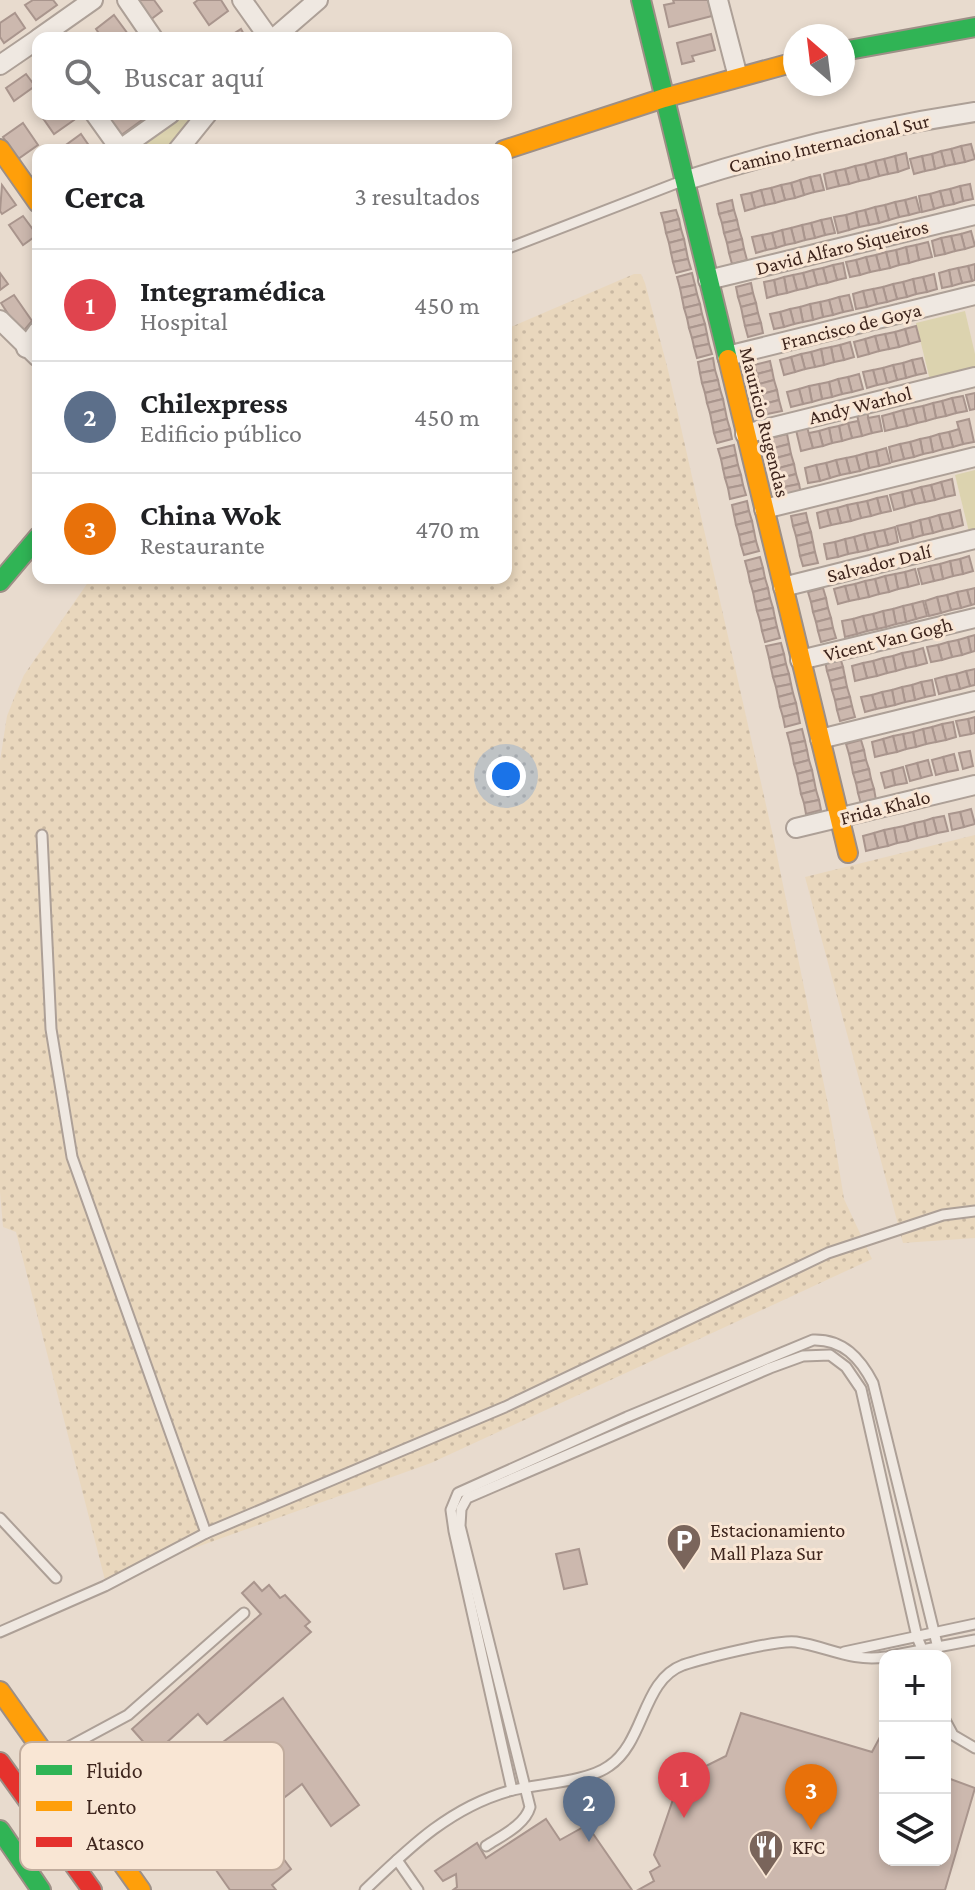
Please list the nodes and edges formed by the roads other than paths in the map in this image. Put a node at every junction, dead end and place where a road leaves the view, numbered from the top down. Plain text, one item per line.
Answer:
1 (127, 0) edge
2 (242, 0) edge
3 (318, 0) edge
4 (641, 0) edge
5 (718, 0) edge
6 (89, 1) edge
7 (975, 27) edge
8 (46, 32) edge
9 (149, 32) edge
10 (267, 32) edge
11 (279, 32) edge
12 (32, 42) edge
13 (855, 49) edge
14 (0, 65) edge
15 (783, 65) edge
16 (738, 77) junction
17 (664, 98) junction
18 (975, 112) edge
19 (99, 120) edge
20 (162, 120) edge
21 (202, 120) edge
22 (115, 144) edge
23 (128, 144) edge
24 (183, 144) edge
25 (512, 147) edge
26 (0, 149) edge
27 (684, 181) junction
28 (32, 194) edge
29 (975, 215) edge
30 (512, 247) edge
31 (708, 280) junction
32 (975, 295) edge
33 (0, 320) edge
34 (32, 353) edge
35 (727, 356) junction
36 (975, 377) edge
37 (745, 434) junction
38 (975, 457) edge
39 (764, 509) junction
40 (975, 539) edge
41 (32, 544) edge
42 (0, 582) edge
43 (783, 587) junction
44 (975, 618) edge
45 (800, 660) junction
46 (975, 701) edge
47 (820, 739) junction
48 (975, 785) edge
49 (839, 818) junction
50 (796, 828) dead end
51 (42, 835) dead end
52 (848, 853) dead end
53 (975, 1211) edge
54 (0, 1518) edge
55 (206, 1533) junction
56 (56, 1578) dead end
57 (244, 1613) dead end
58 (975, 1624) edge
59 (0, 1632) edge
60 (932, 1633) junction
61 (917, 1637) junction
62 (975, 1640) edge
63 (922, 1650) edge
64 (936, 1650) edge
65 (942, 1650) edge
66 (833, 1651) junction
67 (879, 1658) edge
68 (0, 1691) edge
69 (946, 1722) edge
70 (36, 1742) edge
71 (77, 1742) edge
72 (975, 1748) edge
73 (0, 1762) edge
74 (525, 1787) junction
75 (20, 1790) edge
76 (512, 1790) junction
77 (0, 1830) edge
78 (486, 1846) dead end
79 (20, 1860) edge
80 (397, 1860) junction
81 (26, 1870) edge
82 (78, 1870) edge
83 (127, 1870) edge
84 (39, 1890) edge
85 (92, 1890) edge
86 (141, 1890) edge
87 (365, 1890) edge
88 (418, 1890) edge

1 - 9 street
2 - 10 street
3 - 11 street
4 - 17 main road, Mauricio Rugendas
5 - 16 street
6 - 8 street
7 - 13 main road
12 - 14 street
15 - 16 main road
16 - 17 main road
17 - 25 main road
17 - 27 main road, Mauricio Rugendas
18 - 27 street, Camino Internacional Sur
19 - 22 street
20 - 23 street
21 - 24 street
26 - 28 main road
27 - 30 lane
27 - 31 main road, Mauricio Rugendas
29 - 31 street, David Alfaro Siqueiros
31 - 35 main road, Mauricio Rugendas
32 - 35 street, Francisco de Goya
33 - 34 street
35 - 37 main road, Mauricio Rugendas
36 - 37 street, Andy Warhol
37 - 39 main road, Mauricio Rugendas
38 - 39 street
39 - 43 main road, Mauricio Rugendas
40 - 43 street, Salvador Dalí
41 - 42 main road
43 - 45 main road, Mauricio Rugendas
44 - 45 street, Vicent Van Gogh
45 - 47 main road, Mauricio Rugendas
46 - 47 street
47 - 49 main road, Mauricio Rugendas
48 - 49 street, Frida Khalo
49 - 50 street, Frida Khalo
49 - 52 main road, Mauricio Rugendas
51 - 55 lane
53 - 55 lane
54 - 56 lane
55 - 59 lane
57 - 71 lane
58 - 60 lane
60 - 61 lane
60 - 64 lane
60 - 76 lane
61 - 63 lane
61 - 66 lane
61 - 74 lane
62 - 65 lane
66 - 67 lane
66 - 74 lane
68 - 70 main road
69 - 72 lane
73 - 75 main road
74 - 76 lane
74 - 78 lane
76 - 80 lane
77 - 79 main road
80 - 87 lane
80 - 88 lane
81 - 84 main road
82 - 85 main road
83 - 86 main road

